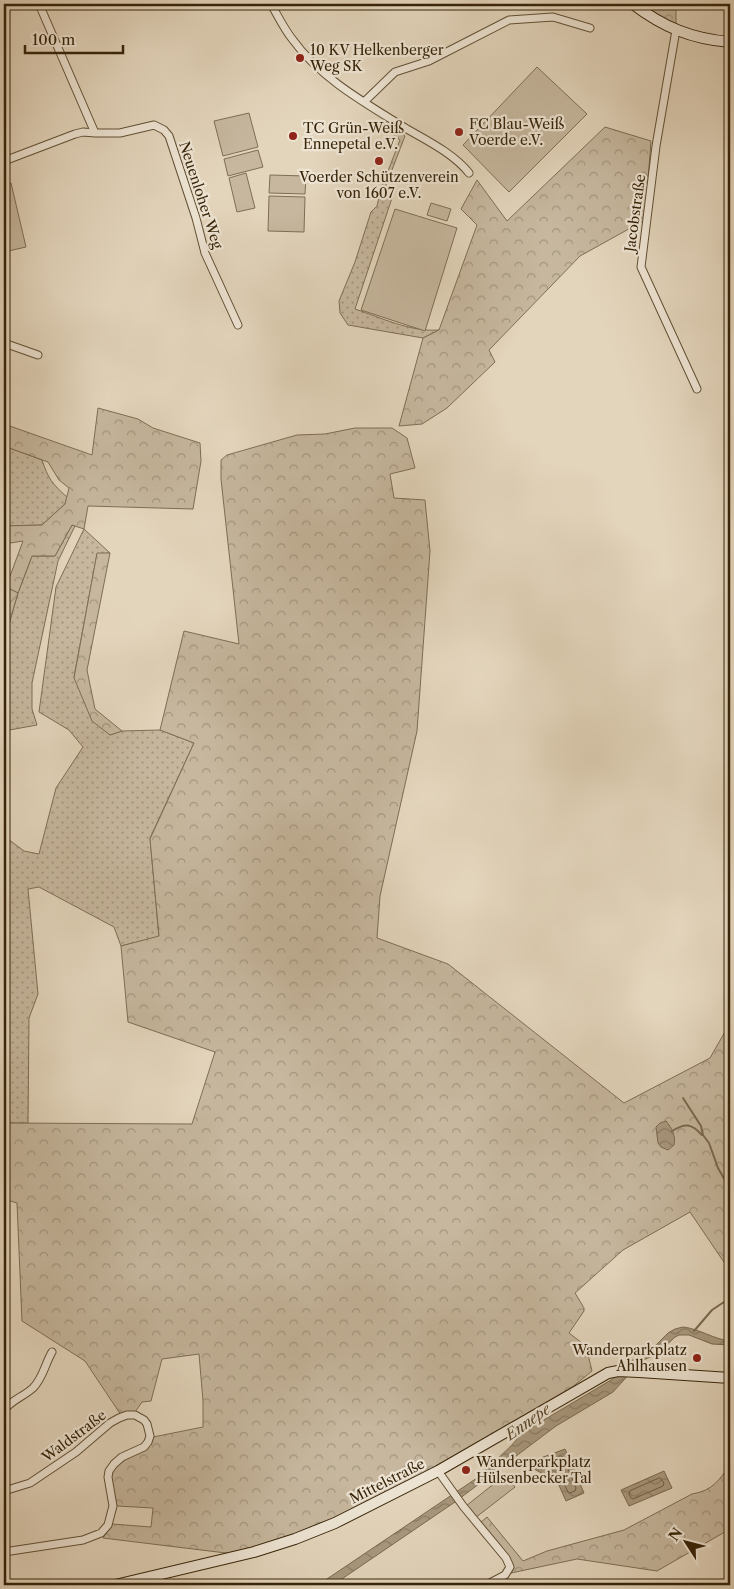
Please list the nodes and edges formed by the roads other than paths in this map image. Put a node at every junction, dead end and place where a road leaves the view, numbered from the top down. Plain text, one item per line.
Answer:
1 (39, 4) edge
2 (271, 4) edge
3 (633, 4) edge
4 (590, 28) dead end
5 (676, 30) junction
6 (730, 42) edge
7 (364, 102) junction
8 (95, 134) junction
9 (4, 152) edge
10 (5, 161) edge
11 (469, 173) dead end
12 (238, 325) dead end
13 (4, 343) edge
14 (38, 355) dead end
15 (697, 389) dead end
16 (52, 1352) dead end
17 (730, 1378) edge
18 (4, 1410) edge
19 (438, 1471) junction
20 (4, 1491) edge
21 (4, 1552) edge
22 (115, 1585) edge
23 (486, 1585) edge

1 - 8 street
2 - 7 street
3 - 5 street
4 - 7 street
5 - 6 street
5 - 15 street, Jacobstraße
7 - 11 street
8 - 10 street, Neuenloher Weg
8 - 12 street, Neuenloher Weg
9 - 10 street
13 - 14 street
16 - 18 street
17 - 19 street, Mittelstraße
19 - 22 street, Mittelstraße
19 - 23 street
20 - 21 street, Waldstraße

